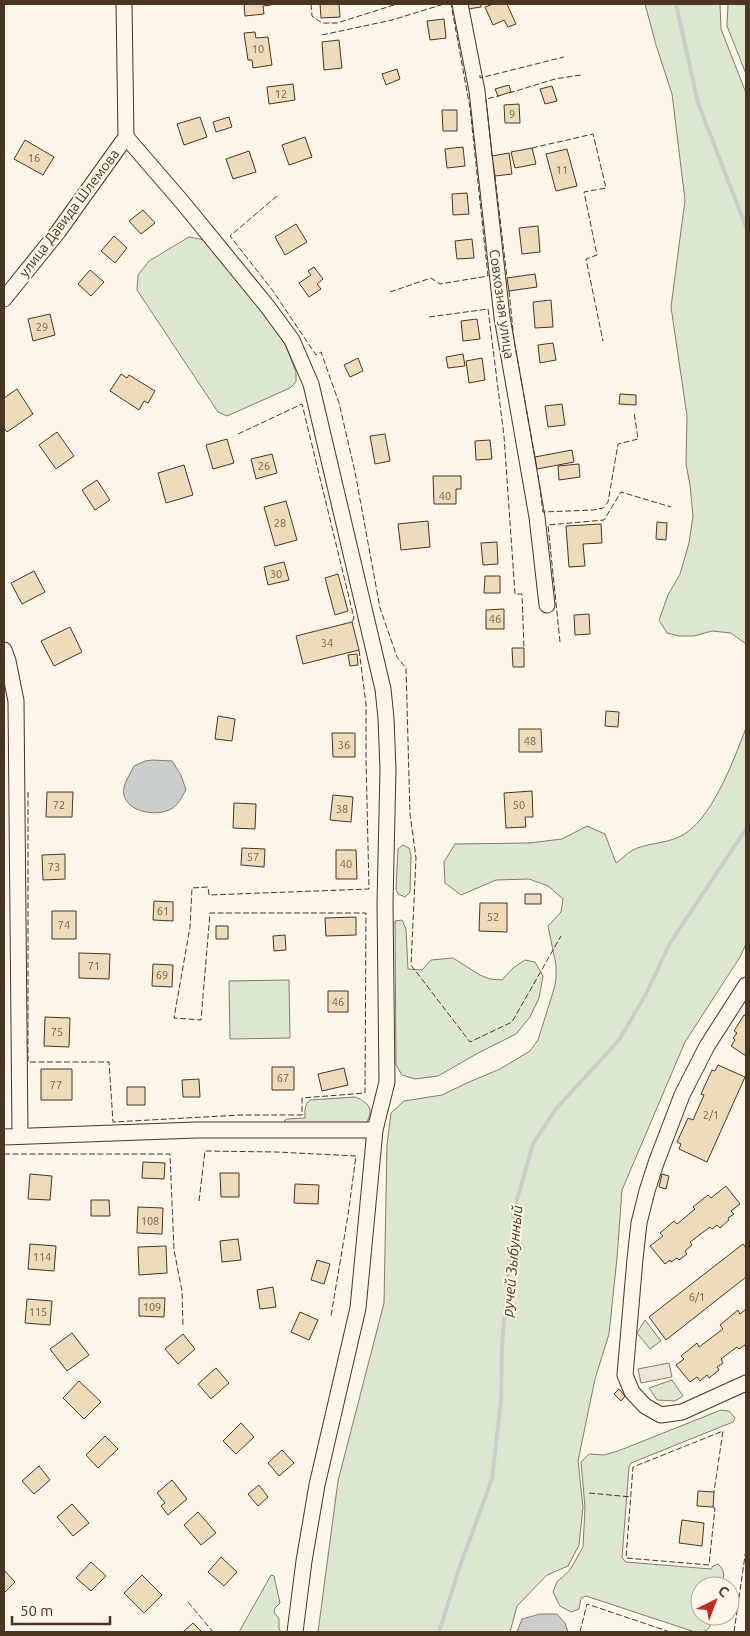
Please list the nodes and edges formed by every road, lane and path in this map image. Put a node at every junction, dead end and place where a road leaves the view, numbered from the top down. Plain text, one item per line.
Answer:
1 (124, 4) edge
2 (460, 4) edge
3 (126, 137) junction
4 (4, 299) edge
5 (547, 605) dead end
6 (4, 650) edge
7 (746, 985) edge
8 (375, 1130) junction
9 (20, 1136) junction
10 (4, 1137) edge
11 (746, 1383) edge
12 (295, 1632) edge

1 - 3 street, улица Давида Шлемова
2 - 5 street, Совхозная улица
3 - 4 street, улица Давида Шлемова
3 - 8 street
6 - 9 street
7 - 11 street
8 - 9 street
8 - 12 street
9 - 10 street

